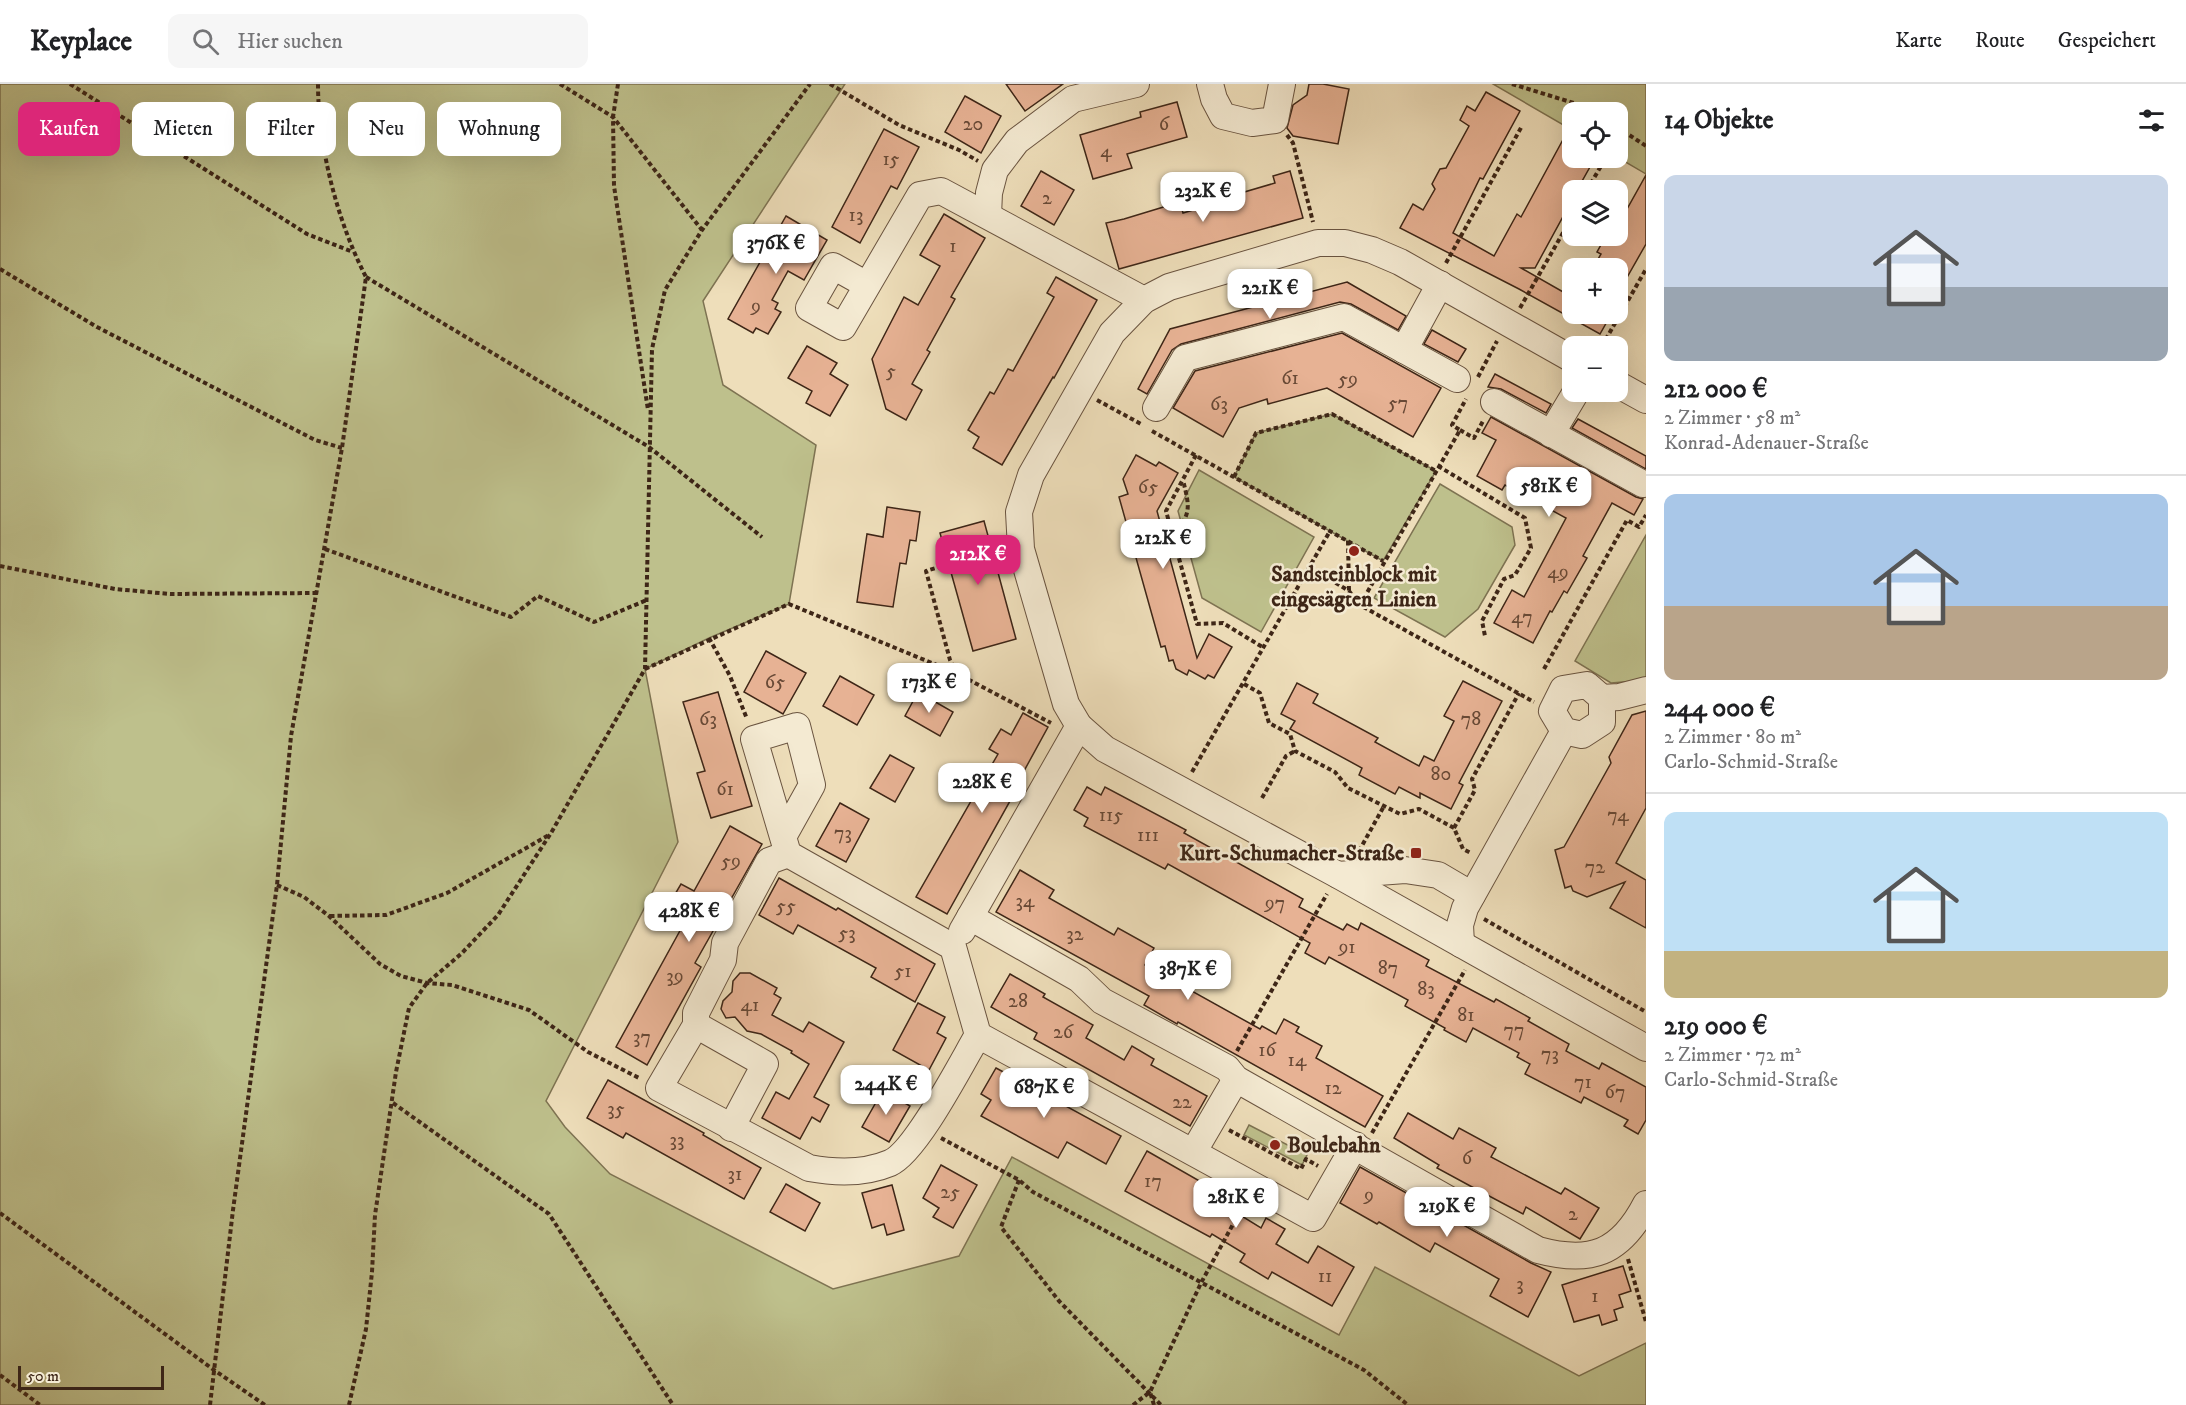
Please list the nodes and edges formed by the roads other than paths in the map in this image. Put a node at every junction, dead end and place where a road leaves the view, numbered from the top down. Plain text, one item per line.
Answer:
1 (1136, 84) edge
2 (1209, 84) edge
3 (1282, 84) edge
4 (988, 215) junction
5 (1438, 283) junction
6 (867, 285) dead end
7 (1144, 300) junction
8 (1404, 350) junction
9 (1562, 353) edge
10 (1466, 387) road end
11 (1628, 390) edge
12 (1646, 400) edge
13 (1494, 402) dead end
14 (1570, 402) edge
15 (1156, 408) dead end
16 (1551, 434) junction
17 (1643, 484) dead end
18 (1646, 690) edge
19 (1602, 698) junction
20 (1558, 721) junction
21 (1079, 726) junction
22 (786, 845) junction
23 (1338, 875) junction
24 (1468, 902) junction
25 (970, 917) junction
26 (953, 947) junction
27 (1463, 956) junction
28 (696, 1025) junction
29 (978, 1035) junction
30 (1646, 1048) edge
31 (1232, 1073) junction
32 (731, 1128) junction
33 (1355, 1145) junction
34 (1194, 1151) junction
35 (1646, 1204) edge

1 - 4 street
2 - 3 street
4 - 6 street
4 - 7 street
5 - 7 street
5 - 8 street
5 - 9 street
7 - 21 street
8 - 10 street
8 - 15 street
11 - 12 street
13 - 16 street
14 - 16 street
16 - 17 street
18 - 19 street
19 - 20 street
19 - 20 street
20 - 24 street
21 - 23 street
21 - 25 street
22 - 22 street
22 - 26 street
22 - 28 street
23 - 24 street
23 - 27 street
24 - 27 street
25 - 26 street
25 - 31 street
26 - 29 street
27 - 30 street
28 - 32 street
28 - 32 street
29 - 32 street
29 - 34 street
31 - 33 street
31 - 34 street
33 - 34 street
33 - 35 street

